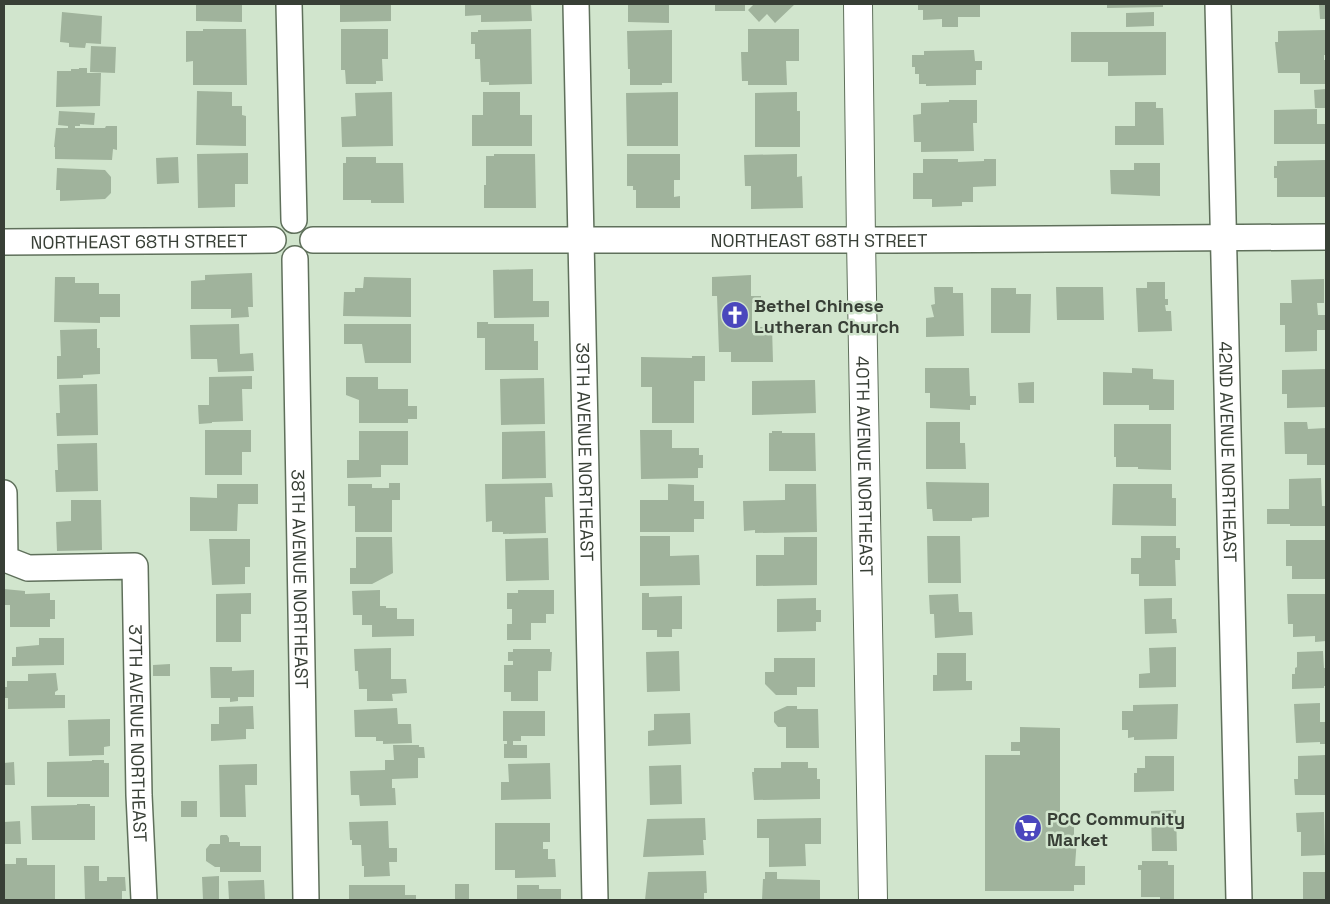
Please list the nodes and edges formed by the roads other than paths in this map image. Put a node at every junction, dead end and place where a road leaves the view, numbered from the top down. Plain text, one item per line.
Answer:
1 (290, 4) edge
2 (576, 4) edge
3 (858, 4) edge
4 (1218, 4) edge
5 (294, 220) junction
6 (1223, 237) junction
7 (1326, 237) edge
8 (273, 240) junction
9 (313, 240) junction
10 (581, 240) junction
11 (860, 240) junction
12 (4, 242) edge
13 (295, 259) junction
14 (4, 493) edge
15 (5, 559) edge
16 (144, 900) edge
17 (306, 900) edge
18 (595, 900) edge
19 (873, 900) edge
20 (1239, 900) edge

1 - 5 street
2 - 10 street, 39TH AVENUE NORTHEAST
3 - 11 street, 40TH AVENUE NORTHEAST
4 - 6 street, 42ND AVENUE NORTHEAST
5 - 8 street
5 - 9 street
6 - 7 street, NORTHEAST 68TH STREET
6 - 11 street, NORTHEAST 68TH STREET
6 - 20 street, 42ND AVENUE NORTHEAST
8 - 12 street, NORTHEAST 68TH STREET
8 - 13 street
9 - 10 street, NORTHEAST 68TH STREET
9 - 13 street
10 - 11 street, NORTHEAST 68TH STREET
10 - 18 street, 39TH AVENUE NORTHEAST
11 - 19 street, 40TH AVENUE NORTHEAST
13 - 17 street, 38TH AVENUE NORTHEAST
14 - 15 street
15 - 16 street, 37TH AVENUE NORTHEAST

